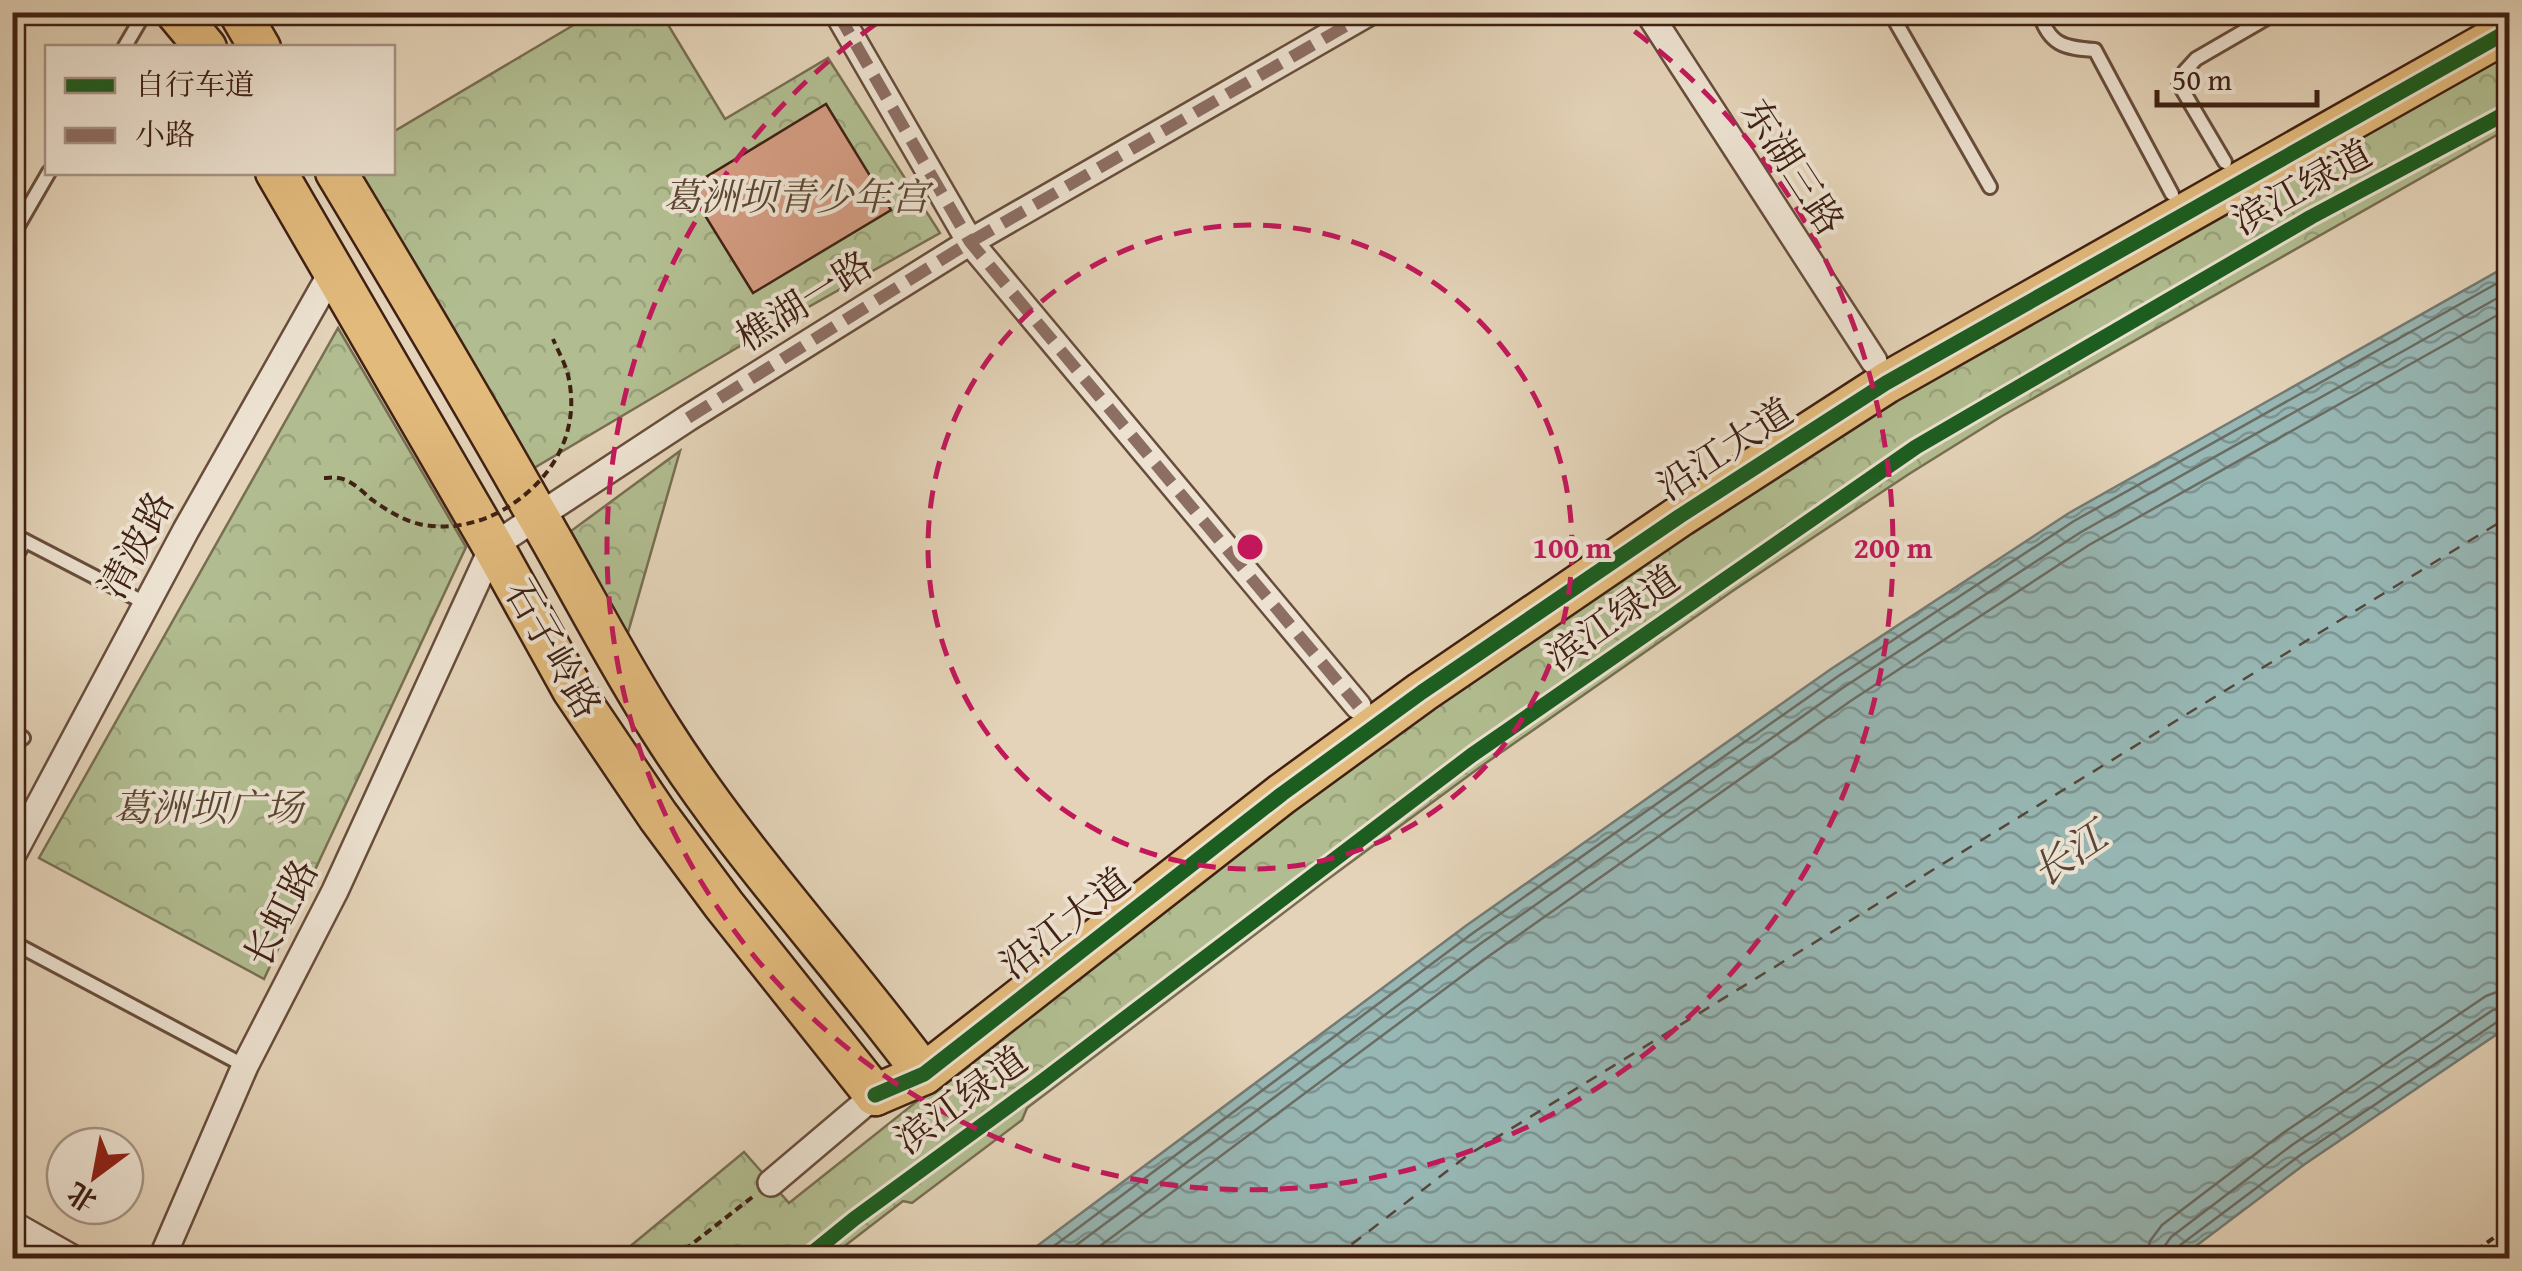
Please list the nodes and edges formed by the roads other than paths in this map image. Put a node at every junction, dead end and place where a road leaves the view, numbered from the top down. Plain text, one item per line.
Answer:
1 (146, 12) edge
2 (176, 12) edge
3 (239, 12) edge
4 (837, 12) edge
5 (1370, 12) edge
6 (1648, 12) edge
7 (1890, 12) edge
8 (2039, 12) edge
9 (2276, 12) edge
10 (2486, 12) edge
11 (2510, 30) edge
12 (126, 45) edge
13 (204, 45) edge
14 (258, 45) edge
15 (2224, 162) junction
16 (48, 175) edge
17 (278, 175) edge
18 (338, 175) edge
19 (1990, 187) dead end
20 (2172, 194) junction
21 (12, 236) edge
22 (970, 242) junction
23 (332, 272) junction
24 (1874, 361) junction
25 (539, 517) junction
26 (19, 538) edge
27 (493, 546) junction
28 (12, 562) edge
29 (147, 604) junction
30 (1358, 706) junction
31 (12, 856) edge
32 (12, 942) edge
33 (915, 1063) junction
34 (245, 1066) junction
35 (875, 1095) junction
36 (771, 1183) road end
37 (12, 1224) edge
38 (72, 1258) edge
39 (162, 1258) edge

1 - 12 lane
2 - 13 main road
3 - 14 main road
4 - 22 street
5 - 22 street, 樵湖一路
6 - 24 street, 东湖三路
7 - 19 lane
8 - 20 lane
9 - 15 lane
10 - 15 main road, 沿江大道
11 - 33 main road, 沿江大道
15 - 20 main road, 沿江大道
16 - 21 lane
17 - 23 main road, 石子岭路
18 - 25 main road, 石子岭路
20 - 24 main road, 沿江大道
22 - 25 street, 樵湖一路
22 - 30 street
23 - 27 main road, 石子岭路
23 - 29 street, 清波路
24 - 30 main road, 沿江大道
25 - 27 street, 樵湖一路
25 - 33 main road, 石子岭路
26 - 28 lane
26 - 29 lane
27 - 34 street, 长虹路
27 - 35 main road, 石子岭路
29 - 31 street, 清波路
30 - 33 main road, 沿江大道
32 - 34 lane
33 - 35 main road, 沿江大道
34 - 39 street, 长虹路
35 - 36 street
37 - 38 street

